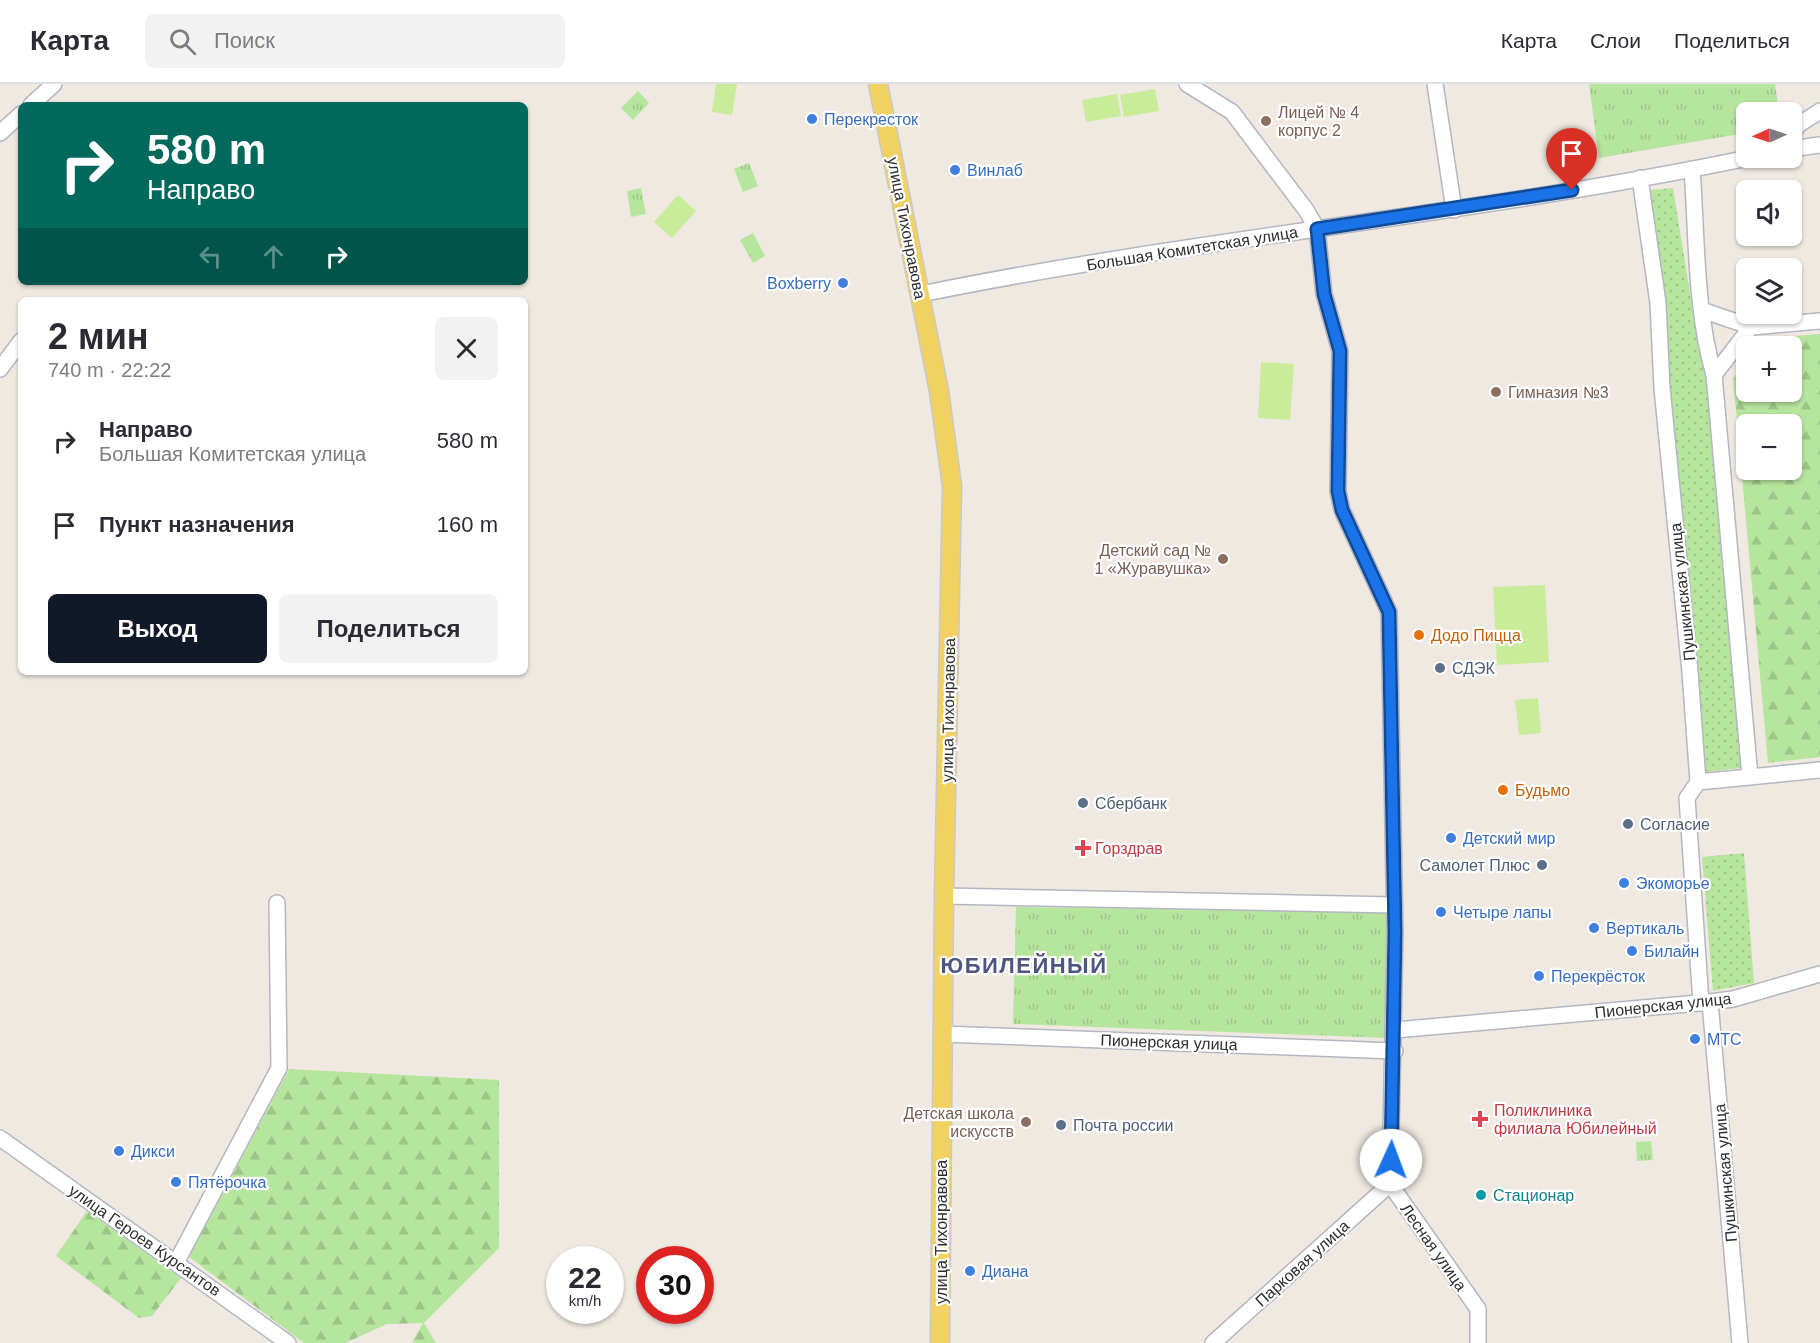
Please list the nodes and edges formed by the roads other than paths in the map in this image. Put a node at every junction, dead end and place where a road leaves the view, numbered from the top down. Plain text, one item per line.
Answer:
1 (878, 84) edge
2 (1187, 84) edge
3 (1435, 84) edge
4 (47, 86) edge
5 (34, 102) edge
6 (1820, 111) edge
7 (18, 117) edge
8 (1802, 122) edge
9 (0, 133) edge
10 (1820, 145) edge
11 (1802, 147) edge
12 (1736, 160) edge
13 (1692, 169) junction
14 (1640, 178) junction
15 (1454, 210) junction
16 (1317, 229) junction
17 (921, 294) junction
18 (1702, 310) junction
19 (1820, 321) edge
20 (1751, 327) junction
21 (18, 345) edge
22 (0, 369) edge
23 (1714, 375) junction
24 (1820, 770) edge
25 (1750, 777) junction
26 (1698, 782) junction
27 (944, 896) junction
28 (277, 903) dead end
29 (1394, 904) junction
30 (1820, 974) edge
31 (1706, 1003) junction
32 (1395, 1030) junction
33 (943, 1034) junction
34 (1395, 1051) junction
35 (0, 1138) edge
36 (1390, 1184) junction
37 (177, 1261) junction
38 (288, 1343) edge
39 (940, 1343) edge
40 (1213, 1343) edge
41 (1479, 1343) edge
42 (1740, 1343) edge

1 - 17 main road, улица Тихонравова
2 - 16 street
3 - 15 street
4 - 5 street
6 - 8 street
7 - 9 street
10 - 11 street
12 - 13 street, Большая Комитетская улица
13 - 14 street, Большая Комитетская улица
13 - 18 street
14 - 15 street, Большая Комитетская улица
14 - 26 street, Пушкинская улица
15 - 16 street, Большая Комитетская улица
16 - 17 street, Большая Комитетская улица
16 - 29 street
17 - 27 main road, улица Тихонравова
18 - 20 street
18 - 23 street
19 - 20 street
20 - 23 street
21 - 22 street
23 - 25 street
24 - 25 street
25 - 26 street
26 - 31 street, Пушкинская улица
27 - 29 street
27 - 33 main road, улица Тихонравова
28 - 37 street
29 - 32 street
30 - 31 street, Пионерская улица
31 - 32 street, Пионерская улица
31 - 42 street, Пушкинская улица
32 - 34 street
33 - 34 street, Пионерская улица
33 - 39 main road, улица Тихонравова
34 - 36 street
35 - 37 street, улица Героев Курсантов
36 - 40 street, Парковая улица
36 - 41 street, Лесная улица
37 - 38 street, улица Героев Курсантов

